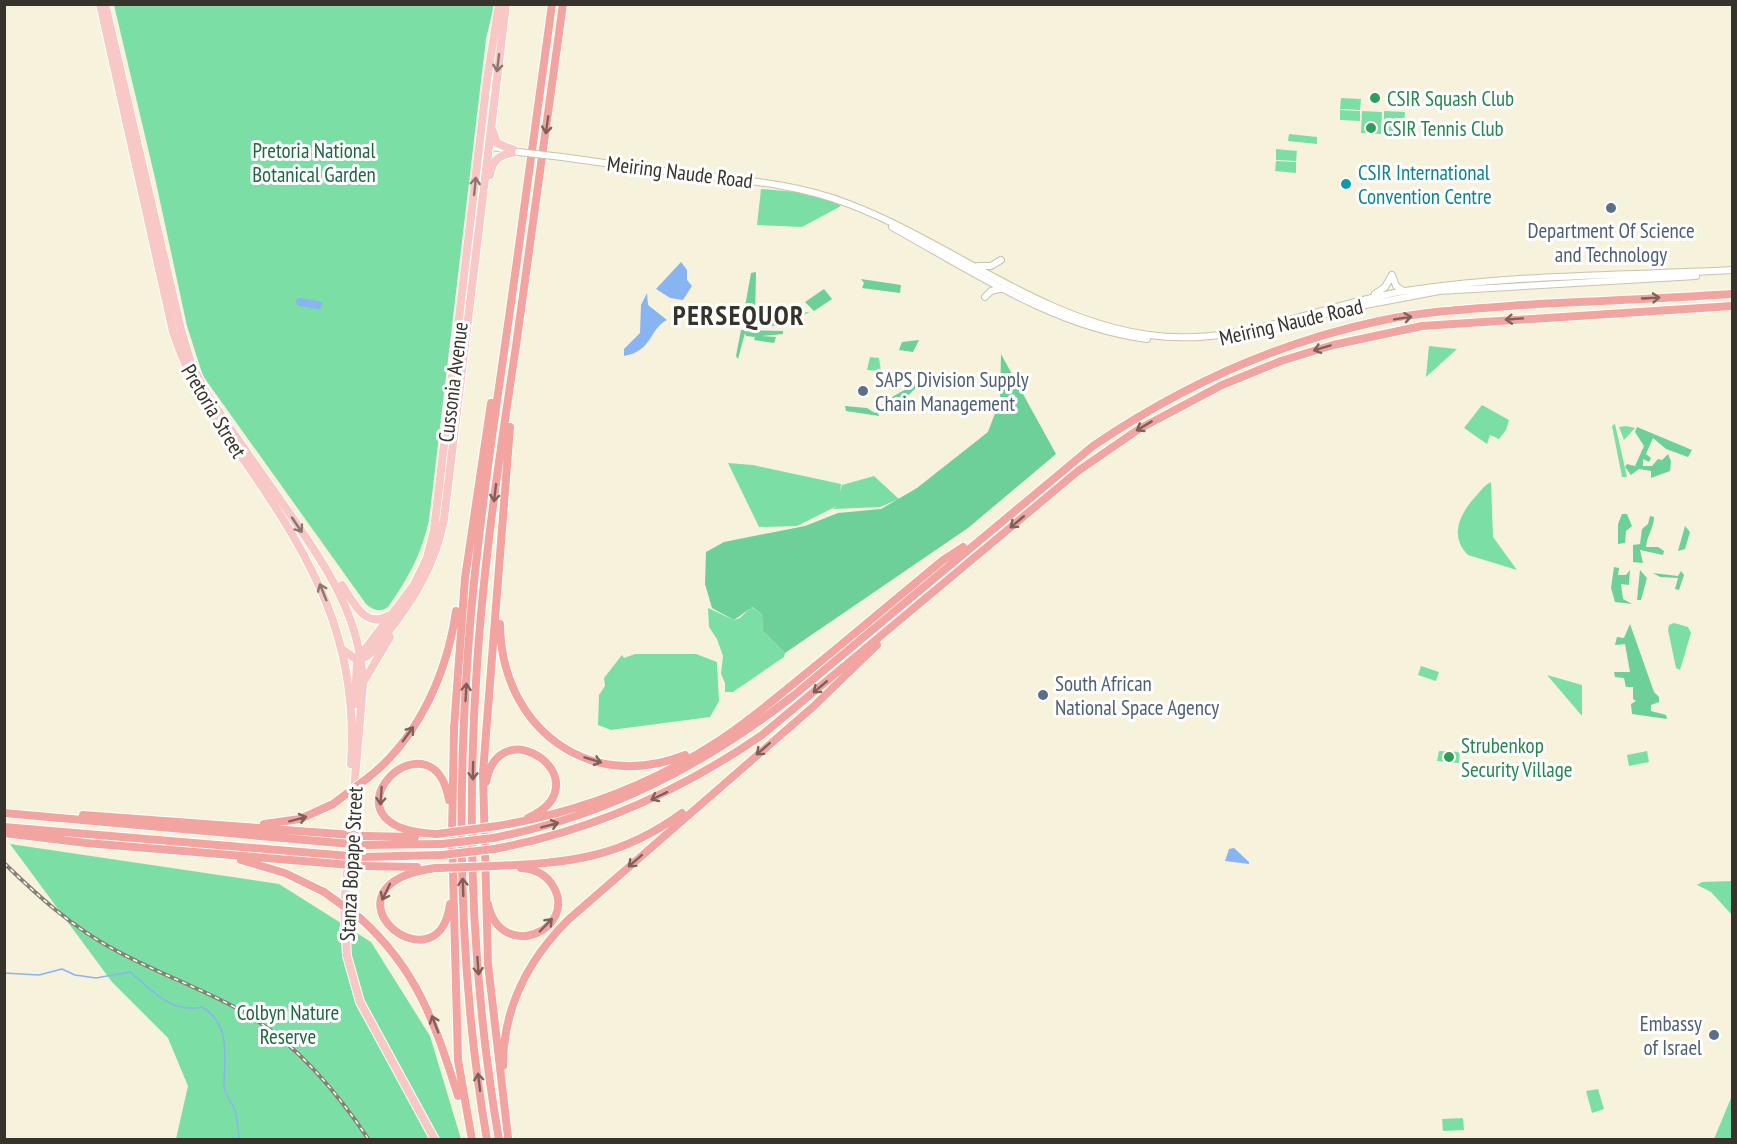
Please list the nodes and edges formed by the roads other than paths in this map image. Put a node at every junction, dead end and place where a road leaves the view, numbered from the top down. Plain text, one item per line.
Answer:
1 (100, 4) edge
2 (105, 4) edge
3 (499, 4) edge
4 (506, 4) edge
5 (552, 4) edge
6 (563, 4) edge
7 (493, 115) junction
8 (535, 133) junction
9 (480, 145) junction
10 (489, 146) junction
11 (517, 152) junction
12 (481, 207) junction
13 (877, 216) junction
14 (1001, 260) dead end
15 (975, 266) junction
16 (1732, 272) edge
17 (1004, 288) junction
18 (1404, 291) junction
19 (1732, 294) edge
20 (1372, 296) junction
21 (985, 297) dead end
22 (1732, 306) edge
23 (521, 310) junction
24 (471, 525) junction
25 (975, 542) junction
26 (317, 554) junction
27 (977, 555) junction
28 (500, 570) junction
29 (398, 614) junction
30 (357, 640) joint
31 (341, 648) junction
32 (360, 658) junction
33 (363, 684) junction
34 (734, 730) junction
35 (353, 738) junction
36 (743, 767) junction
37 (4, 812) edge
38 (198, 822) junction
39 (498, 826) junction
40 (4, 827) edge
41 (484, 829) junction
42 (4, 833) edge
43 (437, 834) junction
44 (452, 836) junction
45 (327, 838) junction
46 (364, 840) junction
47 (158, 849) junction
48 (326, 859) junction
49 (362, 861) junction
50 (484, 861) junction
51 (496, 866) junction
52 (437, 868) junction
53 (453, 868) junction
54 (505, 1139) edge
55 (430, 1140) edge
56 (435, 1140) edge
57 (472, 1140) edge
58 (487, 1140) edge

31 -> 1 main road, Pretoria Street
2 -> 26 main road, Pretoria Street
3 - 9 main road, Cussonia Avenue
4 -> 7 main road, Cussonia Avenue
5 - 8 highway
6 -> 23 highway
7 - 10 main road, Cussonia Avenue
7 - 11 main road
8 - 24 highway
58 -> 8 highway
9 - 10 street, Meiring Naude Road
29 -> 9 main road, Cussonia Avenue
10 - 11 street, Meiring Naude Road
10 - 12 main road, Cussonia Avenue
11 - 12 main road
11 - 13 street, Meiring Naude Road, bridge
12 - 29 main road, Cussonia Avenue
13 - 15 street, Meiring Naude Road
13 - 17 street, Meiring Naude Road
14 - 15 street
15 - 20 street, Meiring Naude Road
16 - 17 street, Meiring Naude Road
16 - 18 street, Meiring Naude Road
17 - 21 street
18 - 20 street, Meiring Naude Road
18 - 20 street
25 -> 19 highway
22 -> 27 highway
23 - 28 highway
23 -> 54 highway
38 -> 24 highway, bridge
24 - 44 highway
25 - 34 highway
46 -> 25 highway, bridge
26 - 29 main road
26 - 30 main road, Pretoria Street
27 -> 36 highway
27 -> 49 highway, bridge
28 -> 34 highway
28 - 41 highway
29 - 32 main road, Cussonia Avenue
29 - 33 main road
30 - 32 main road, Stanza Bopape Street
31 - 32 main road
31 - 35 main road, Stanza Bopape Street
32 - 33 main road, Stanza Bopape Street
32 - 35 main road
33 - 56 main road, Stanza Bopape Street
34 - 39 highway
35 - 55 main road, Stanza Bopape Street
36 - 51 highway
36 -> 54 highway
37 - 38 highway
37 - 45 highway
38 - 45 highway
39 - 41 highway
39 - 43 highway, bridge
40 - 48 highway
41 - 50 highway
42 - 47 highway
44 -> 43 highway
43 - 46 highway
44 - 53 highway
45 - 46 highway, bridge
47 - 48 highway
57 -> 47 highway, bridge
48 - 49 highway, bridge
49 - 52 highway
50 -> 51 highway
50 - 54 highway
51 - 52 highway, bridge
52 -> 53 highway
53 - 57 highway

